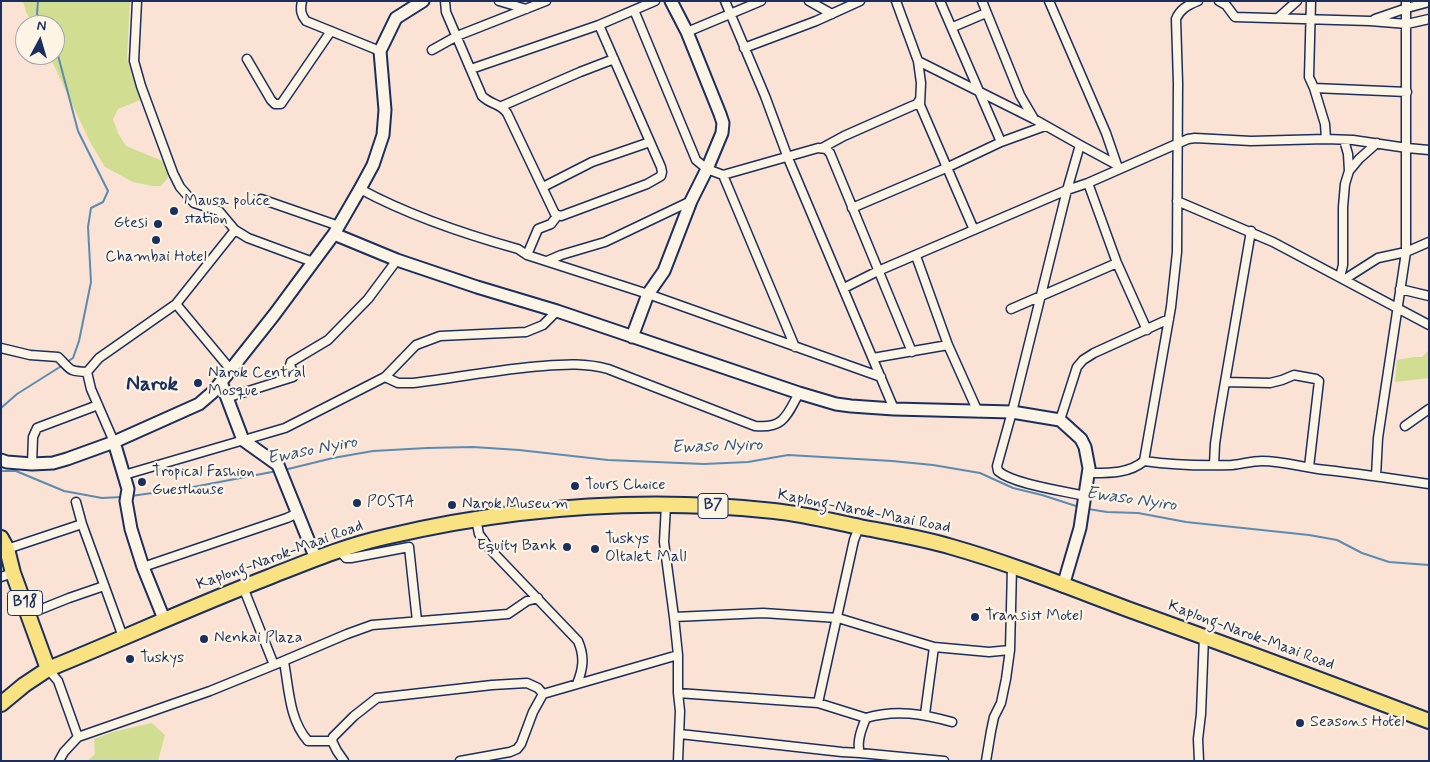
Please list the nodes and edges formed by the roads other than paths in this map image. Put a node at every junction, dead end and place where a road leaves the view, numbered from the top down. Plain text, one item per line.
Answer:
1 (137, 1) edge
2 (302, 1) edge
3 (423, 1) edge
4 (445, 1) edge
5 (499, 1) edge
6 (546, 1) edge
7 (656, 1) edge
8 (671, 1) edge
9 (726, 1) edge
10 (761, 1) edge
11 (809, 1) edge
12 (860, 1) edge
13 (896, 1) edge
14 (940, 1) edge
15 (982, 1) edge
16 (1049, 1) edge
17 (1198, 1) edge
18 (1219, 1) edge
19 (1297, 1) edge
20 (1311, 1) edge
21 (1429, 2) edge
22 (1406, 4) edge
23 (527, 9) junction
24 (634, 10) junction
25 (731, 13) junction
26 (986, 13) junction
27 (832, 14) junction
28 (1278, 18) junction
29 (1310, 19) junction
30 (1429, 19) edge
31 (1370, 21) junction
32 (1407, 24) junction
33 (599, 25) junction
34 (953, 28) junction
35 (331, 31) junction
36 (687, 32) junction
37 (457, 36) junction
38 (744, 48) junction
39 (432, 50) dead end
40 (380, 51) junction
41 (247, 59) dead end
42 (614, 59) junction
43 (918, 61) junction
44 (471, 69) junction
45 (1314, 88) junction
46 (1407, 92) junction
47 (979, 93) junction
48 (921, 97) junction
49 (502, 106) junction
50 (1034, 119) junction
51 (1045, 126) junction
52 (1326, 139) junction
53 (1344, 140) junction
54 (650, 142) junction
55 (1001, 142) junction
56 (1377, 143) junction
57 (1080, 145) junction
58 (1177, 145) junction
59 (822, 148) junction
60 (1407, 148) junction
61 (1429, 150) edge
62 (788, 158) junction
63 (1118, 167) junction
64 (946, 168) junction
65 (707, 169) junction
66 (1349, 171) junction
67 (723, 175) junction
68 (1088, 183) junction
69 (543, 187) junction
70 (360, 190) junction
71 (1067, 190) junction
72 (261, 199) dead end
73 (691, 201) junction
74 (1176, 201) junction
75 (852, 208) junction
76 (557, 216) junction
77 (235, 230) junction
78 (337, 230) junction
79 (974, 230) junction
80 (1251, 231) junction
81 (1429, 242) edge
82 (1406, 252) junction
83 (527, 255) junction
84 (916, 256) junction
85 (397, 260) junction
86 (547, 261) junction
87 (313, 262) junction
88 (1117, 263) junction
89 (878, 271) junction
90 (1342, 278) junction
91 (844, 288) junction
92 (1400, 289) junction
93 (648, 294) junction
94 (1429, 296) edge
95 (1040, 298) junction
96 (176, 304) junction
97 (1398, 307) junction
98 (1011, 309) dead end
99 (557, 312) junction
100 (1169, 319) junction
101 (1429, 325) edge
102 (1147, 330) junction
103 (632, 337) junction
104 (948, 345) junction
105 (795, 347) junction
106 (1, 348) edge
107 (912, 352) junction
108 (873, 358) junction
109 (230, 370) junction
110 (87, 372) junction
111 (881, 376) junction
112 (385, 377) junction
113 (222, 382) junction
114 (1225, 382) junction
115 (799, 393) junction
116 (226, 398) junction
117 (98, 405) junction
118 (894, 409) junction
119 (1429, 409) edge
120 (978, 412) junction
121 (1012, 412) junction
122 (1060, 420) junction
123 (1404, 426) dead end
124 (243, 440) junction
125 (114, 442) junction
126 (1, 460) edge
127 (1144, 461) junction
128 (32, 464) junction
129 (1214, 465) junction
130 (1309, 467) junction
131 (1088, 473) junction
132 (124, 475) junction
133 (1376, 476) junction
134 (1429, 484) edge
135 (1085, 496) junction
136 (76, 502) dead end
137 (666, 505) junction
138 (298, 513) junction
139 (476, 519) junction
140 (82, 524) junction
141 (859, 527) junction
142 (4, 543) edge
143 (339, 550) junction
144 (316, 559) junction
145 (1012, 566) junction
146 (143, 567) junction
147 (7, 575) edge
148 (104, 586) junction
149 (1063, 586) junction
150 (243, 587) junction
151 (538, 598) junction
152 (29, 614) junction
153 (674, 617) junction
154 (838, 618) junction
155 (164, 619) junction
156 (417, 622) junction
157 (1204, 636) junction
158 (123, 637) junction
159 (934, 647) junction
160 (1010, 650) junction
161 (678, 655) junction
162 (284, 662) junction
163 (274, 665) junction
164 (48, 669) junction
165 (577, 684) junction
166 (678, 693) junction
167 (543, 694) junction
168 (818, 703) junction
169 (1, 704) edge
170 (925, 714) junction
171 (866, 718) junction
172 (1429, 721) edge
173 (952, 722) dead end
174 (680, 734) junction
175 (78, 737) junction
176 (332, 741) junction
177 (860, 753) junction
178 (59, 761) edge
179 (344, 761) edge
180 (460, 761) edge
181 (678, 761) edge
182 (944, 761) edge
183 (986, 761) edge
184 (1199, 761) edge

1 - 77 street
2 - 35 street
3 - 40 street
4 - 37 street
5 - 23 street
6 - 23 street
7 - 24 street
8 - 36 street
9 - 25 street
10 - 25 street
11 - 27 street
12 - 27 street
13 - 43 street
14 - 34 street
15 - 26 street
16 - 63 street
17 - 58 street
18 - 28 street
19 - 28 street
20 - 29 street
21 - 22 street
22 - 31 street
22 - 32 street
23 - 37 street
24 - 33 street
24 - 65 street
25 - 36 street
25 - 38 street
26 - 34 street
26 - 50 street
27 - 38 street
28 - 29 street
29 - 31 street
29 - 45 street
30 - 32 street
31 - 32 street
32 - 46 street
33 - 42 street
33 - 44 street
34 - 47 street
35 - 40 street
35 - 41 street
36 - 65 street
37 - 39 street
37 - 44 street
38 - 62 street
40 - 70 street
42 - 49 street
42 - 54 street
43 - 47 street
43 - 48 street
44 - 49 street
45 - 46 street
45 - 52 street
46 - 60 street
47 - 50 street
47 - 55 street
48 - 59 street
48 - 64 street
49 - 69 street
50 - 51 street
51 - 55 street
51 - 57 street
52 - 53 street
52 - 58 street
53 - 56 street
53 - 66 street
54 - 69 street
54 - 76 street
55 - 64 street
56 - 60 street
56 - 66 street
57 - 63 street
57 - 71 street
58 - 63 street
58 - 74 street
59 - 62 street
59 - 75 street
60 - 61 street
60 - 82 street
62 - 67 street
62 - 91 street
63 - 68 street
64 - 75 street
64 - 79 street
65 - 67 street
65 - 73 street
66 - 90 street
67 - 105 street
68 - 71 street
68 - 88 street
69 - 76 street
70 - 78 street
70 - 83 street
71 - 79 street
71 - 95 street
72 - 78 street
73 - 86 street
73 - 93 street
74 - 80 street
74 - 100 street
75 - 89 street
76 - 83 street
77 - 87 street
77 - 96 street
78 - 85 street
78 - 87 street
79 - 84 street
80 - 90 street
80 - 114 street
81 - 82 street
82 - 90 street
82 - 92 street
83 - 86 street
84 - 89 street
84 - 104 street
85 - 99 street
85 - 116 street
86 - 93 street
87 - 109 street
88 - 95 street
88 - 102 street
89 - 91 street
89 - 107 street
90 - 97 street
91 - 108 street
92 - 94 street
92 - 97 street
93 - 103 street
93 - 105 street
95 - 98 street
95 - 121 street
96 - 109 street
96 - 110 street
97 - 101 street
97 - 133 street
99 - 103 street
99 - 112 street
100 - 102 street
100 - 127 street
102 - 122 street
103 - 115 street
104 - 107 street
104 - 120 street
105 - 111 street
106 - 110 street
107 - 108 street
108 - 111 street
109 - 113 street
110 - 117 street
111 - 118 street
112 - 115 street
112 - 124 street
113 - 116 street
113 - 125 street
114 - 129 street
114 - 130 street
115 - 118 street
116 - 124 street
117 - 125 street
117 - 128 street
118 - 120 street
119 - 123 street
120 - 121 street
121 - 122 street
121 - 135 street
122 - 131 street
124 - 132 street
124 - 138 street
125 - 128 street
125 - 132 street
126 - 128 street
127 - 129 street
127 - 131 street
129 - 130 street
130 - 133 street
131 - 135 street
132 - 146 street
133 - 134 street
135 - 149 street
136 - 140 street
137 - 139 highway, Kaplong-Narok-Maai Road / B7
137 - 141 highway, Kaplong-Narok-Maai Road / B7
137 - 153 street
138 - 144 street
138 - 146 street
139 - 143 highway, Kaplong-Narok-Maai Road / B7
139 - 151 street
140 - 142 street
140 - 148 street
141 - 145 highway, Kaplong-Narok-Maai Road / B7
141 - 154 street
142 - 147 highway, B18
143 - 144 highway, Kaplong-Narok-Maai Road / B7
143 - 156 street
144 - 150 highway, Kaplong-Narok-Maai Road / B7
145 - 149 highway, Kaplong-Narok-Maai Road / B7
145 - 160 street
146 - 155 street
147 - 152 highway, B18
148 - 152 street
148 - 158 street
149 - 157 highway, Kaplong-Narok-Maai Road / B7
150 - 155 highway, Kaplong-Narok-Maai Road / B7
150 - 163 street
151 - 156 street
151 - 165 street
152 - 164 highway, B18
153 - 154 street
153 - 161 street
154 - 159 street
154 - 168 street
155 - 158 highway, Kaplong-Narok-Maai Road / B7
156 - 162 street
157 - 172 highway, Kaplong-Narok-Maai Road / B7
157 - 184 street
158 - 164 highway, Kaplong-Narok-Maai Road / B7
159 - 160 street
159 - 170 street
160 - 183 street
161 - 165 street
161 - 166 street
162 - 163 street
162 - 176 street
163 - 175 street
164 - 169 highway, Kaplong-Narok-Maai Road / B7
164 - 175 street
165 - 167 street
166 - 168 street
166 - 174 street
167 - 176 street
167 - 180 street
168 - 171 street
170 - 171 street
170 - 173 street
171 - 177 street
174 - 177 street
174 - 181 street
175 - 178 street
176 - 179 street
177 - 182 street

